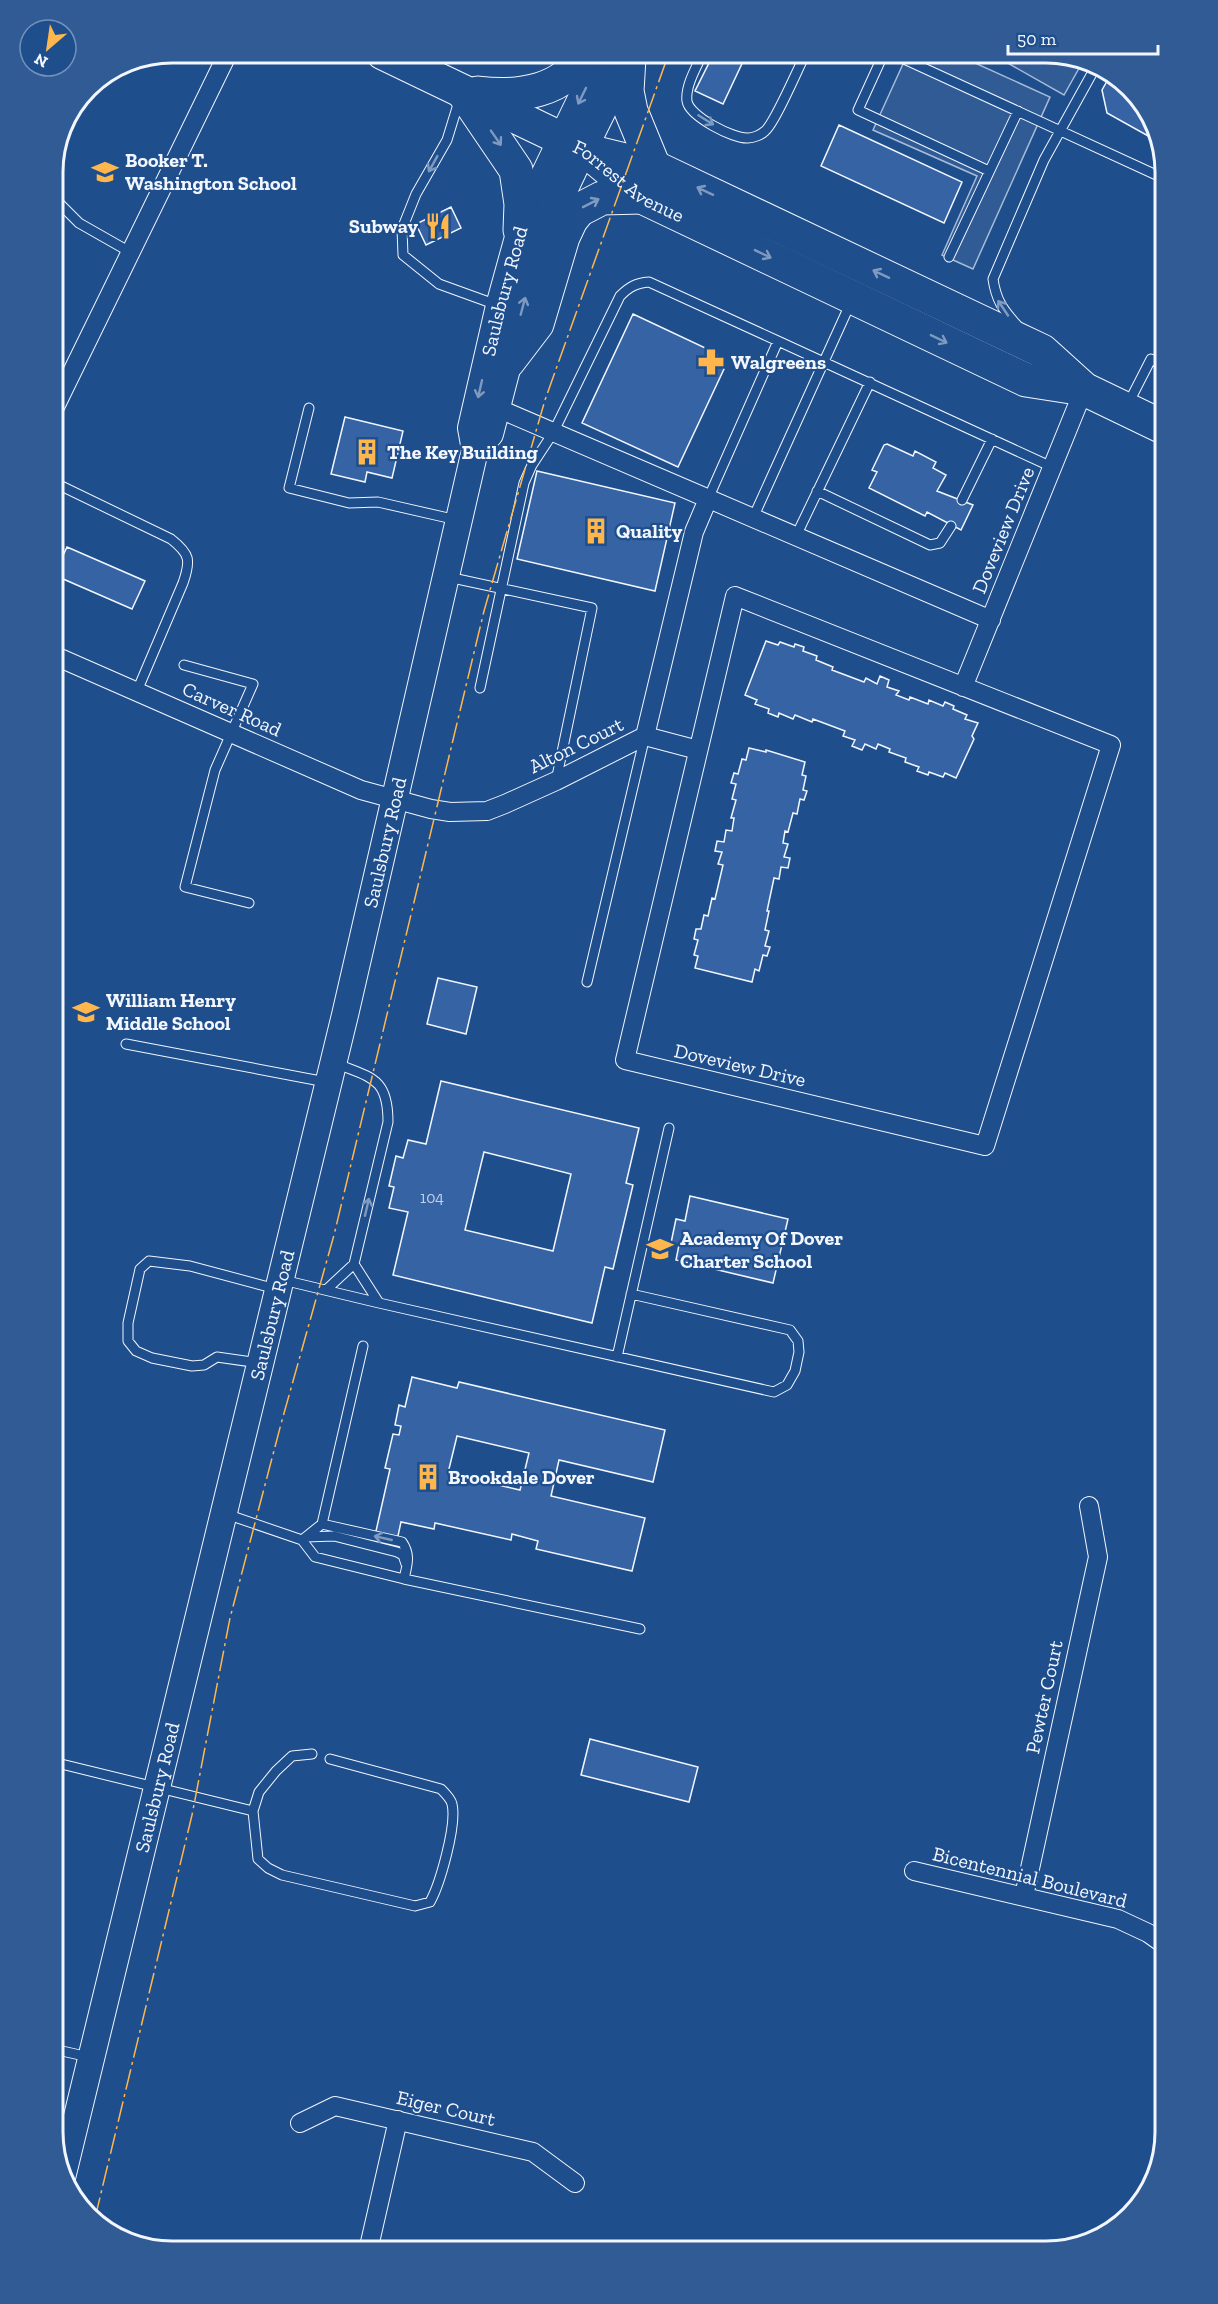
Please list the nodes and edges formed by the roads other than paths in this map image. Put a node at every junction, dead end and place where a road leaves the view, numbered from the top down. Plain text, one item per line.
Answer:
1 (223, 63) edge
2 (410, 63) edge
3 (577, 63) edge
4 (616, 63) edge
5 (622, 63) edge
6 (699, 63) edge
7 (801, 63) edge
8 (879, 63) edge
9 (913, 63) edge
10 (1092, 73) edge
11 (462, 90) junction
12 (1018, 111) junction
13 (1060, 130) junction
14 (573, 144) junction
15 (654, 167) junction
16 (989, 171) junction
17 (1155, 174) edge
18 (642, 197) junction
19 (63, 207) edge
20 (520, 230) junction
21 (130, 252) junction
22 (948, 257) dead end
23 (853, 297) junction
24 (499, 306) junction
25 (778, 341) junction
26 (1042, 351) junction
27 (1155, 361) edge
28 (508, 362) junction
29 (824, 362) junction
30 (870, 382) junction
31 (1084, 389) junction
32 (63, 390) edge
33 (309, 408) dead end
34 (497, 408) junction
35 (1126, 408) junction
36 (1155, 422) edge
37 (553, 433) junction
38 (992, 439) junction
39 (475, 450) junction
40 (1052, 467) junction
41 (63, 487) edge
42 (817, 491) junction
43 (708, 499) junction
44 (962, 501) dead end
45 (753, 518) junction
46 (459, 520) junction
47 (951, 526) dead end
48 (796, 536) junction
49 (446, 576) junction
50 (501, 589) junction
51 (991, 620) junction
52 (63, 659) edge
53 (183, 664) dead end
54 (963, 687) junction
55 (480, 688) dead end
56 (136, 691) junction
57 (231, 733) junction
58 (645, 736) junction
59 (698, 750) junction
60 (556, 781) junction
61 (395, 800) junction
62 (249, 903) dead end
63 (587, 982) dead end
64 (126, 1044) dead end
65 (331, 1072) junction
66 (669, 1128) dead end
67 (354, 1264) junction
68 (279, 1284) junction
69 (326, 1290) junction
70 (631, 1294) junction
71 (379, 1303) junction
72 (363, 1346) dead end
73 (617, 1357) junction
74 (260, 1363) junction
75 (1089, 1506) dead end
76 (224, 1513) junction
77 (322, 1524) junction
78 (304, 1538) junction
79 (406, 1569) junction
80 (404, 1579) junction
81 (640, 1629) dead end
82 (312, 1754) dead end
83 (330, 1759) dead end
84 (63, 1765) edge
85 (157, 1788) junction
86 (253, 1811) junction
87 (914, 1871) dead end
88 (1024, 1896) junction
89 (1155, 1938) edge
90 (63, 2052) edge
91 (91, 2058) junction
92 (398, 2120) junction
93 (300, 2123) dead end
94 (67, 2159) edge
95 (576, 2183) dead end
96 (370, 2241) edge

1 - 21 street
2 - 11 highway
3 - 11 highway
4 - 14 main road
5 - 15 highway
6 -> 7 lane
8 - 16 lane
9 - 12 lane
10 - 13 lane
11 - 14 highway
11 -> 20 highway
11 -> 24 lane
12 - 13 lane
12 - 16 lane
13 - 17 lane
26 -> 13 lane
14 - 15 highway, Forrest Avenue
14 - 18 highway, Forrest Avenue
14 - 20 main road, Saulsbury Road
28 -> 14 main road, Saulsbury Road
26 -> 15 highway, Forrest Avenue
16 - 22 lane
18 -> 23 highway, Forrest Avenue
28 -> 18 highway
19 - 21 lane
20 - 24 main road, Saulsbury Road
21 - 32 street
23 - 29 lane
23 -> 31 highway, Forrest Avenue
24 -> 39 main road, Saulsbury Road
25 - 29 lane
25 - 37 lane
25 - 43 lane
26 - 31 highway, Forrest Avenue
27 - 35 lane
28 - 34 main road, Saulsbury Road
29 - 30 lane
29 - 45 lane
30 - 38 lane
30 - 42 lane
31 - 35 highway, Forrest Avenue
31 - 40 street, Doveview Drive
33 - 46 lane
34 - 37 street
34 - 39 main road, Saulsbury Road
35 - 36 highway, Forrest Avenue
37 - 43 street
37 - 50 lane
38 - 40 lane
38 - 44 lane
39 - 46 main road, Saulsbury Road
40 - 51 street, Doveview Drive
41 - 56 lane
42 - 47 lane
42 - 48 lane
43 - 45 street
43 - 58 street, Alton Court
45 - 48 street
46 - 49 main road, Saulsbury Road
48 - 51 street
49 - 50 lane
49 - 61 main road, Saulsbury Road
50 - 55 lane
50 - 60 lane
51 - 54 street, Doveview Drive
52 - 56 street, Carver Road
53 - 57 lane
54 - 59 street, Doveview Drive
54 - 59 street, Doveview Drive
56 - 57 street, Carver Road
57 - 61 street, Carver Road
57 - 62 lane
58 - 59 street
58 - 60 street, Alton Court
58 - 63 lane
60 - 61 street, Alton Court
61 - 65 main road, Saulsbury Road
64 - 65 lane
67 -> 65 lane
65 - 68 main road, Saulsbury Road
66 - 70 lane
67 - 69 lane
67 - 71 lane
68 - 69 lane
68 - 74 main road, Saulsbury Road
68 - 74 lane
69 - 71 lane
70 - 73 lane
70 - 73 lane
71 - 73 lane
72 - 77 lane
74 - 76 main road, Saulsbury Road
75 - 88 street, Pewter Court
76 - 78 lane
76 - 85 main road, Saulsbury Road
77 - 78 lane
79 -> 77 lane
78 - 79 lane
78 - 80 lane
79 - 80 lane
80 - 81 lane
82 - 86 lane
83 - 86 lane
84 - 85 lane
85 - 86 lane
85 - 91 main road, Saulsbury Road
87 - 88 street, Bicentennial Boulevard
88 - 89 street, Bicentennial Boulevard
90 - 91 lane
91 - 94 main road, Saulsbury Road
92 - 93 street, Eiger Court
92 - 95 street, Eiger Court
92 - 96 street

